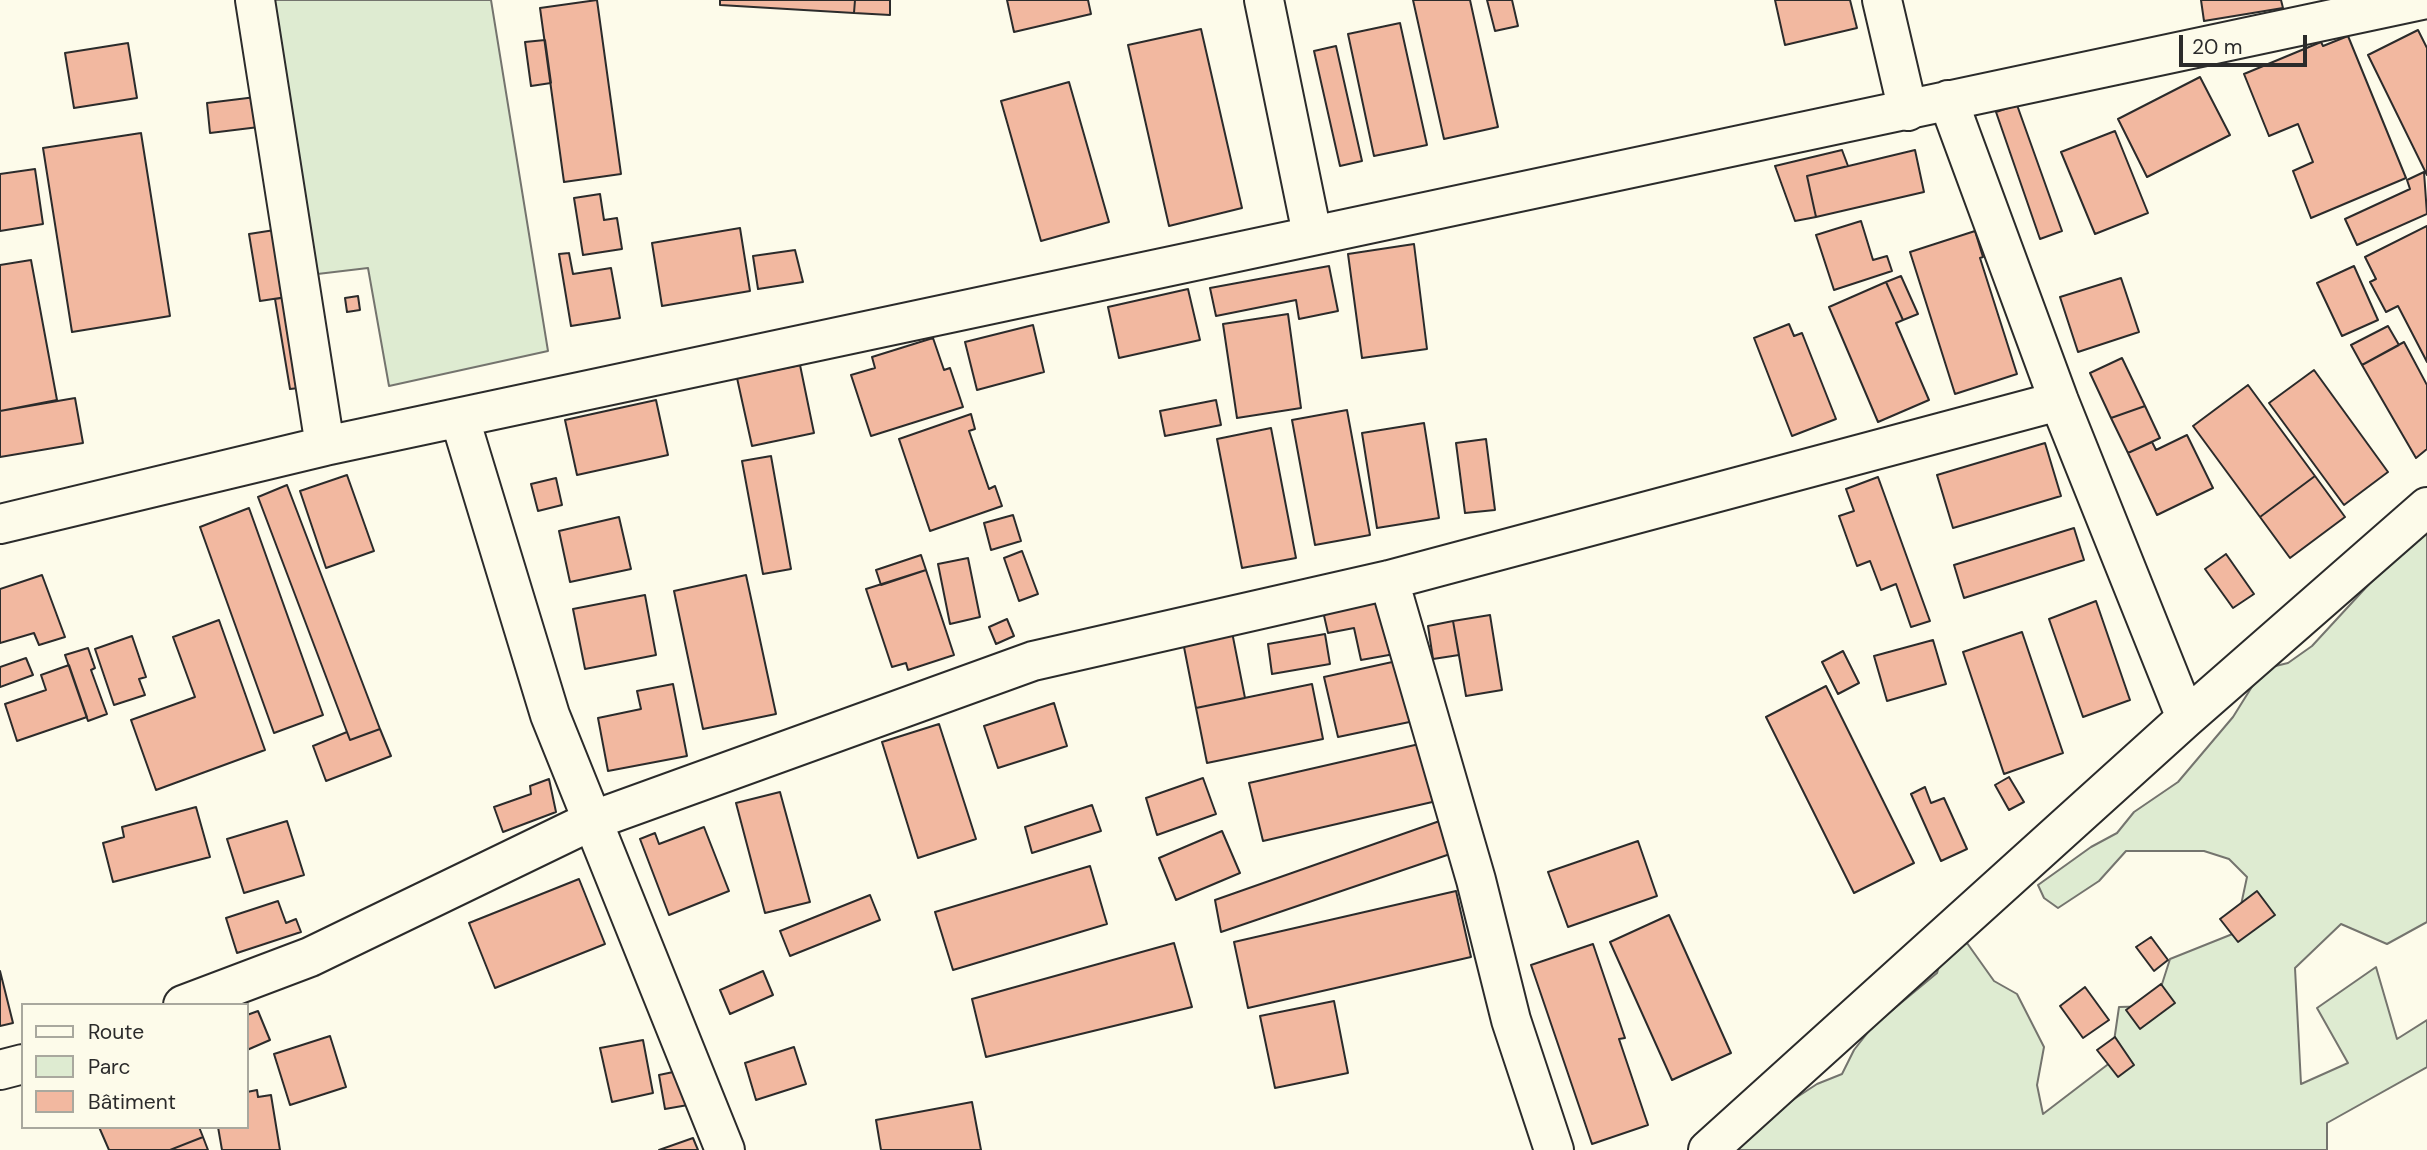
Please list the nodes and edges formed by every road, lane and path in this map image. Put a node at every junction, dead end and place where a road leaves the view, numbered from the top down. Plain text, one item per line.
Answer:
1 (255, 0) edge
2 (1264, 0) edge
3 (1882, 0) edge
4 (2421, 0) edge
5 (1948, 100) junction
6 (1909, 111) junction
7 (1312, 234) junction
8 (2059, 401) junction
9 (460, 419) junction
10 (325, 446) junction
11 (2427, 507) edge
12 (0, 524) edge
13 (1390, 580) junction
14 (2186, 718) junction
15 (591, 821) junction
16 (188, 1003) edge
17 (21, 1065) edge
18 (0, 1070) edge
19 (725, 1150) edge
20 (1554, 1150) edge
21 (1708, 1150) edge

1 - 10 street
2 - 7 street
3 - 6 street
4 - 5 street
5 - 6 street
5 - 8 street
6 - 7 street
7 - 9 street
8 - 13 street
8 - 14 street
9 - 10 street
9 - 15 street
10 - 12 street
11 - 14 street
13 - 15 street
13 - 20 street
14 - 21 street
15 - 16 street
15 - 19 street
17 - 18 street

